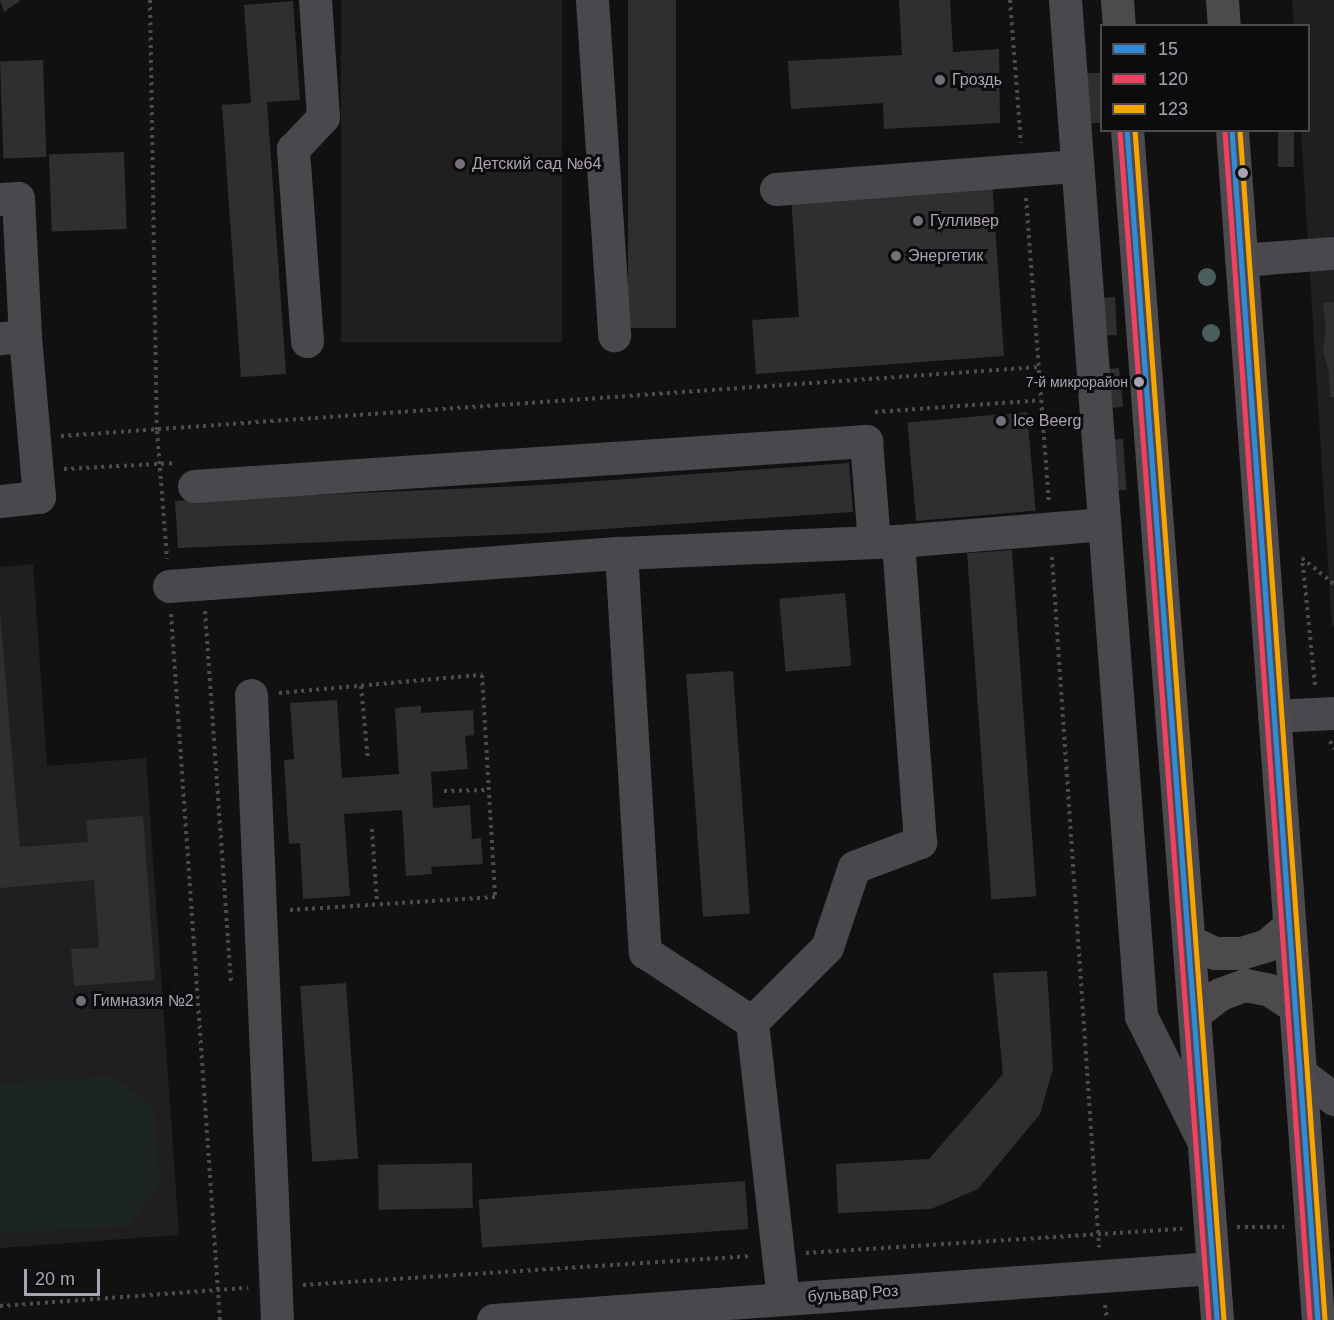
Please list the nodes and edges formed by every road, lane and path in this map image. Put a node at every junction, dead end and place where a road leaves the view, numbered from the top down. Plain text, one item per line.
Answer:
1 (150, 0) edge
2 (315, 0) edge
3 (592, 0) edge
4 (1010, 0) edge
5 (1065, 0) edge
6 (1117, 0) edge
7 (1222, 0) edge
8 (1119, 24) edge
9 (1224, 24) edge
10 (1127, 132) edge
11 (1232, 132) edge
12 (1077, 166) junction
13 (1024, 170) junction
14 (776, 189) dead end
15 (0, 199) edge
16 (1331, 253) dead end
17 (1241, 260) junction
18 (614, 335) dead end
19 (12, 337) edge
20 (307, 341) dead end
21 (1039, 367) junction
22 (157, 431) junction
23 (34, 438) junction
24 (194, 486) dead end
25 (0, 501) edge
26 (1104, 524) junction
27 (1051, 530) junction
28 (886, 542) junction
29 (621, 553) junction
30 (203, 583) junction
31 (1334, 584) edge
32 (169, 586) junction
33 (361, 686) junction
34 (251, 695) joint
35 (1326, 713) edge
36 (1274, 717) junction
37 (1334, 749) edge
38 (368, 760) dead end
39 (489, 790) junction
40 (444, 791) dead end
41 (372, 829) dead end
42 (377, 904) junction
43 (259, 912) junction
44 (1289, 926) junction
45 (1191, 942) junction
46 (232, 989) dead end
47 (1294, 1006) junction
48 (1195, 1013) junction
49 (752, 1022) junction
50 (1300, 1073) junction
51 (1334, 1099) edge
52 (1204, 1143) junction
53 (1210, 1227) junction
54 (1311, 1227) junction
55 (1098, 1234) junction
56 (778, 1255) junction
57 (1214, 1268) junction
58 (1101, 1276) junction
59 (276, 1287) junction
60 (218, 1290) junction
61 (783, 1299) junction
62 (0, 1306) edge
63 (220, 1320) edge
64 (277, 1320) edge
65 (493, 1320) edge
66 (1107, 1320) edge
67 (1217, 1320) edge
68 (1318, 1320) edge

1 - 22 path
2 - 20 street
3 - 18 street
4 - 13 path
5 - 12 street
6 - 8 main road
7 - 9 main road
10 - 45 main road
11 - 17 main road
12 - 13 street
12 - 26 street
13 - 14 street
13 - 21 path
15 - 19 street
16 - 17 street
17 - 36 main road
19 - 23 street
21 - 22 path
21 - 27 path
22 - 23 path
22 - 32 path
23 - 25 street
24 - 28 street
26 - 27 street
26 - 52 street
27 - 28 street
27 - 55 path
28 - 29 street
28 - 49 street
29 - 30 street
29 - 49 street
30 - 32 street
30 - 46 path
31 - 35 path
32 - 60 path
33 - 34 path
33 - 38 path
33 - 39 path
34 - 43 street
35 - 36 street
35 - 37 path
36 - 44 main road
39 - 40 path
39 - 42 path
41 - 42 path
42 - 43 path
43 - 59 street
44 - 45 main road
44 - 47 main road
45 - 48 main road
47 - 48 main road
47 - 50 main road
48 - 52 main road
49 - 56 street
50 - 51 street
50 - 54 main road
52 - 53 main road
53 - 54 path
53 - 55 path
53 - 57 main road
54 - 68 main road
55 - 56 path
55 - 58 path
56 - 59 path
56 - 61 street
57 - 58 street, бульвар Роз
57 - 67 main road
58 - 61 street, бульвар Роз
58 - 66 path
59 - 60 path
59 - 64 street
60 - 62 path
60 - 63 path
61 - 65 street, бульвар Роз

